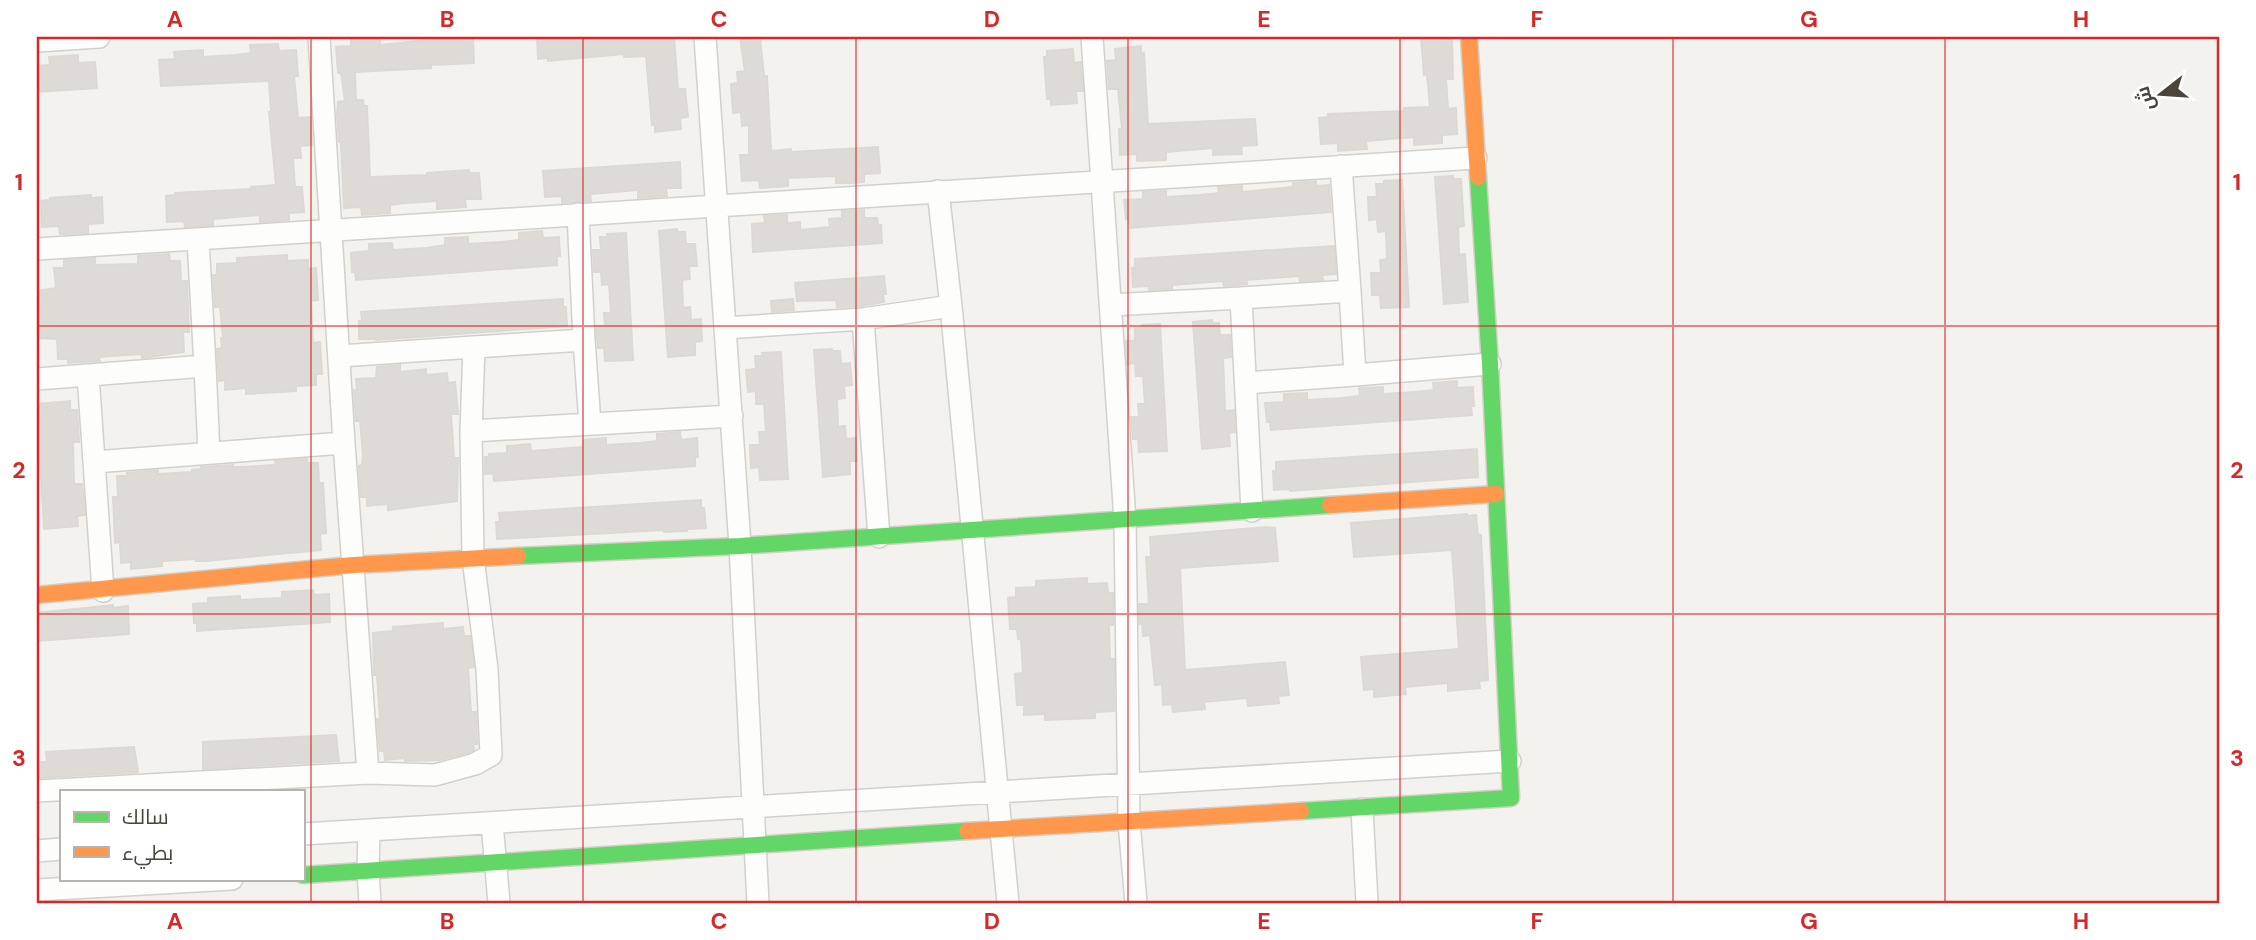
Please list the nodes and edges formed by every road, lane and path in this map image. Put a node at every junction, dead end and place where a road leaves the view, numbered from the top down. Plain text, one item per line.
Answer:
1 (99, 37) edge
2 (319, 37) edge
3 (705, 37) edge
4 (1092, 37) edge
5 (1469, 37) edge
6 (37, 41) edge
7 (1476, 158) junction
8 (1341, 166) junction
9 (1101, 181) junction
10 (938, 191) junction
11 (717, 206) junction
12 (578, 214) junction
13 (332, 230) junction
14 (198, 239) junction
15 (37, 249) edge
16 (1350, 291) junction
17 (1241, 298) junction
18 (951, 306) junction
19 (1110, 306) junction
20 (863, 319) junction
21 (725, 328) junction
22 (584, 340) junction
23 (474, 347) junction
24 (340, 356) junction
25 (1490, 364) junction
26 (205, 366) junction
27 (88, 375) junction
28 (1355, 375) junction
29 (37, 379) edge
30 (1246, 383) junction
31 (732, 416) junction
32 (590, 424) junction
33 (471, 431) junction
34 (344, 443) junction
35 (209, 453) junction
36 (94, 462) junction
37 (1496, 494) junction
38 (1252, 511) junction
39 (1125, 520) junction
40 (974, 530) junction
41 (879, 537) junction
42 (740, 547) junction
43 (473, 558) junction
44 (353, 565) junction
45 (103, 591) junction
46 (37, 595) edge
47 (1510, 761) junction
48 (368, 773) junction
49 (1128, 785) junction
50 (37, 791) edge
51 (998, 792) junction
52 (753, 807) junction
53 (1362, 808) junction
54 (1129, 821) junction
55 (492, 823) junction
56 (1001, 829) junction
57 (369, 830) junction
58 (304, 834) edge
59 (754, 844) junction
60 (60, 849) edge
61 (37, 850) edge
62 (496, 862) junction
63 (368, 871) junction
64 (304, 875) edge
65 (214, 880) edge
66 (37, 890) edge
67 (370, 903) edge
68 (499, 903) edge
69 (758, 903) edge
70 (1008, 903) edge
71 (1136, 903) edge
72 (1367, 903) edge

1 - 6 street
2 - 13 street
3 - 11 street
4 - 9 street
5 - 7 street
7 - 8 street
7 - 25 street
8 - 9 street
8 - 16 street
9 - 10 street
9 - 19 street
10 - 11 street
10 - 18 street
11 - 12 street
11 - 21 street
12 - 13 street
12 - 22 street
13 - 14 street
13 - 24 street
14 - 15 street
14 - 26 street
16 - 17 street
16 - 28 street
17 - 19 street
17 - 30 street
18 - 20 street
18 - 40 street
19 - 39 street
20 - 21 street
20 - 41 street
21 - 31 street
22 - 23 street
22 - 32 street
23 - 24 street
23 - 33 street
24 - 34 street
25 - 28 street
25 - 37 street
26 - 27 street
26 - 35 street
27 - 29 street
27 - 36 street
28 - 30 street
30 - 38 street
31 - 32 street
31 - 42 street
32 - 33 street
33 - 43 street
34 - 35 street
34 - 44 street
35 - 36 street
36 - 45 street
37 - 38 street
37 - 47 street
38 - 39 street
39 - 40 street
39 - 49 street
40 - 41 street
40 - 51 street
41 - 42 street
42 - 43 street
42 - 52 street
43 - 44 street
43 - 48 street
44 - 45 street
44 - 48 street
45 - 46 street
47 - 49 street
47 - 53 street
48 - 50 street
49 - 51 street
49 - 54 street
51 - 52 street
51 - 56 street
52 - 55 street
52 - 59 street
53 - 54 street
53 - 72 street
54 - 56 street
54 - 71 street
55 - 57 street
55 - 62 street
56 - 59 street
56 - 70 street
57 - 58 street
57 - 63 street
59 - 62 street
59 - 69 street
60 - 61 street
62 - 63 street
62 - 68 street
63 - 64 street
63 - 67 street
65 - 66 street

